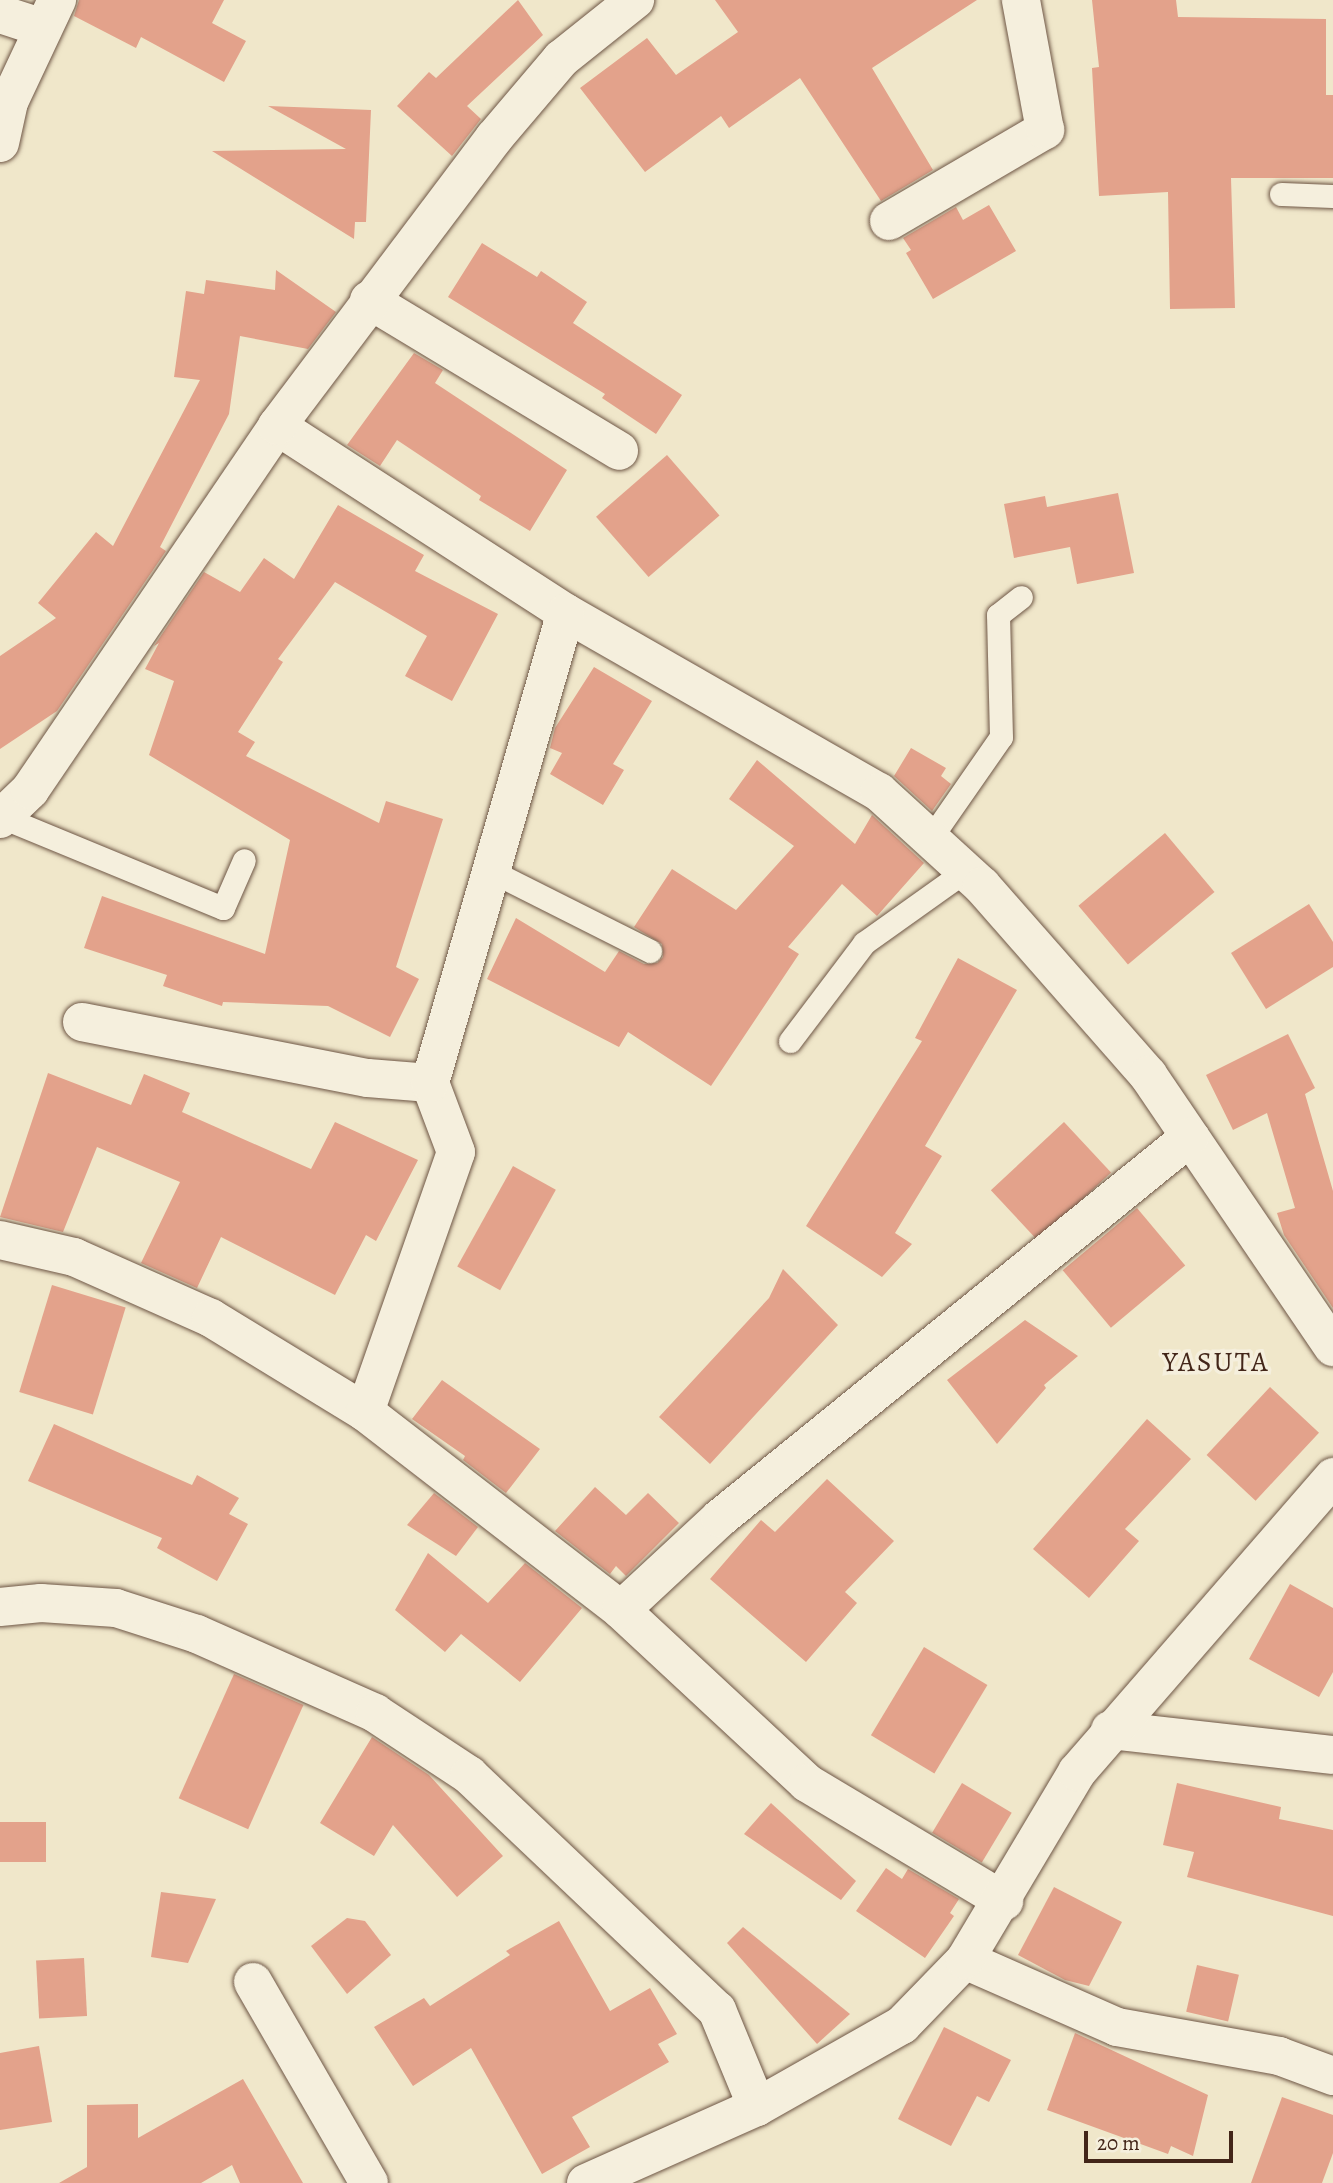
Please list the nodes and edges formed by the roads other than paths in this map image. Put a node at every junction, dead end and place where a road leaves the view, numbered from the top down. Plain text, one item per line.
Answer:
1 (635, 0) edge
2 (1021, 0) edge
3 (0, 13) edge
4 (50, 14) edge
5 (0, 142) edge
6 (1281, 194) dead end
7 (1333, 196) edge
8 (889, 220) dead end
9 (369, 300) junction
10 (277, 426) junction
11 (619, 451) dead end
12 (1021, 597) dead end
13 (566, 612) junction
14 (1, 818) edge
15 (930, 839) junction
16 (244, 860) dead end
17 (491, 871) junction
18 (965, 871) junction
19 (650, 951) dead end
20 (82, 1022) dead end
21 (790, 1041) dead end
22 (430, 1083) junction
23 (1190, 1138) junction
24 (0, 1240) edge
25 (1333, 1347) edge
26 (365, 1412) junction
27 (1333, 1477) edge
28 (0, 1607) edge
29 (621, 1610) junction
30 (1110, 1730) junction
31 (1333, 1755) edge
32 (1004, 1902) junction
33 (965, 1961) junction
34 (253, 1982) dead end
35 (1333, 2076) edge
36 (757, 2108) junction
37 (369, 2183) edge
38 (586, 2183) edge

1 - 9 street
2 - 8 street
3 - 4 street
4 - 5 street
6 - 7 lane
9 - 10 street
9 - 11 street
10 - 13 street
10 - 14 street
12 - 15 lane
13 - 15 street
13 - 17 street
14 - 16 lane
15 - 18 street
17 - 19 lane
17 - 22 street
18 - 21 lane
18 - 23 street
20 - 22 street
22 - 26 street
23 - 25 street
23 - 29 street
24 - 26 street
26 - 29 street
27 - 30 street
28 - 36 street
29 - 32 street
30 - 31 street
30 - 32 street
32 - 33 street
33 - 35 street
33 - 36 street
34 - 37 street
36 - 38 street

